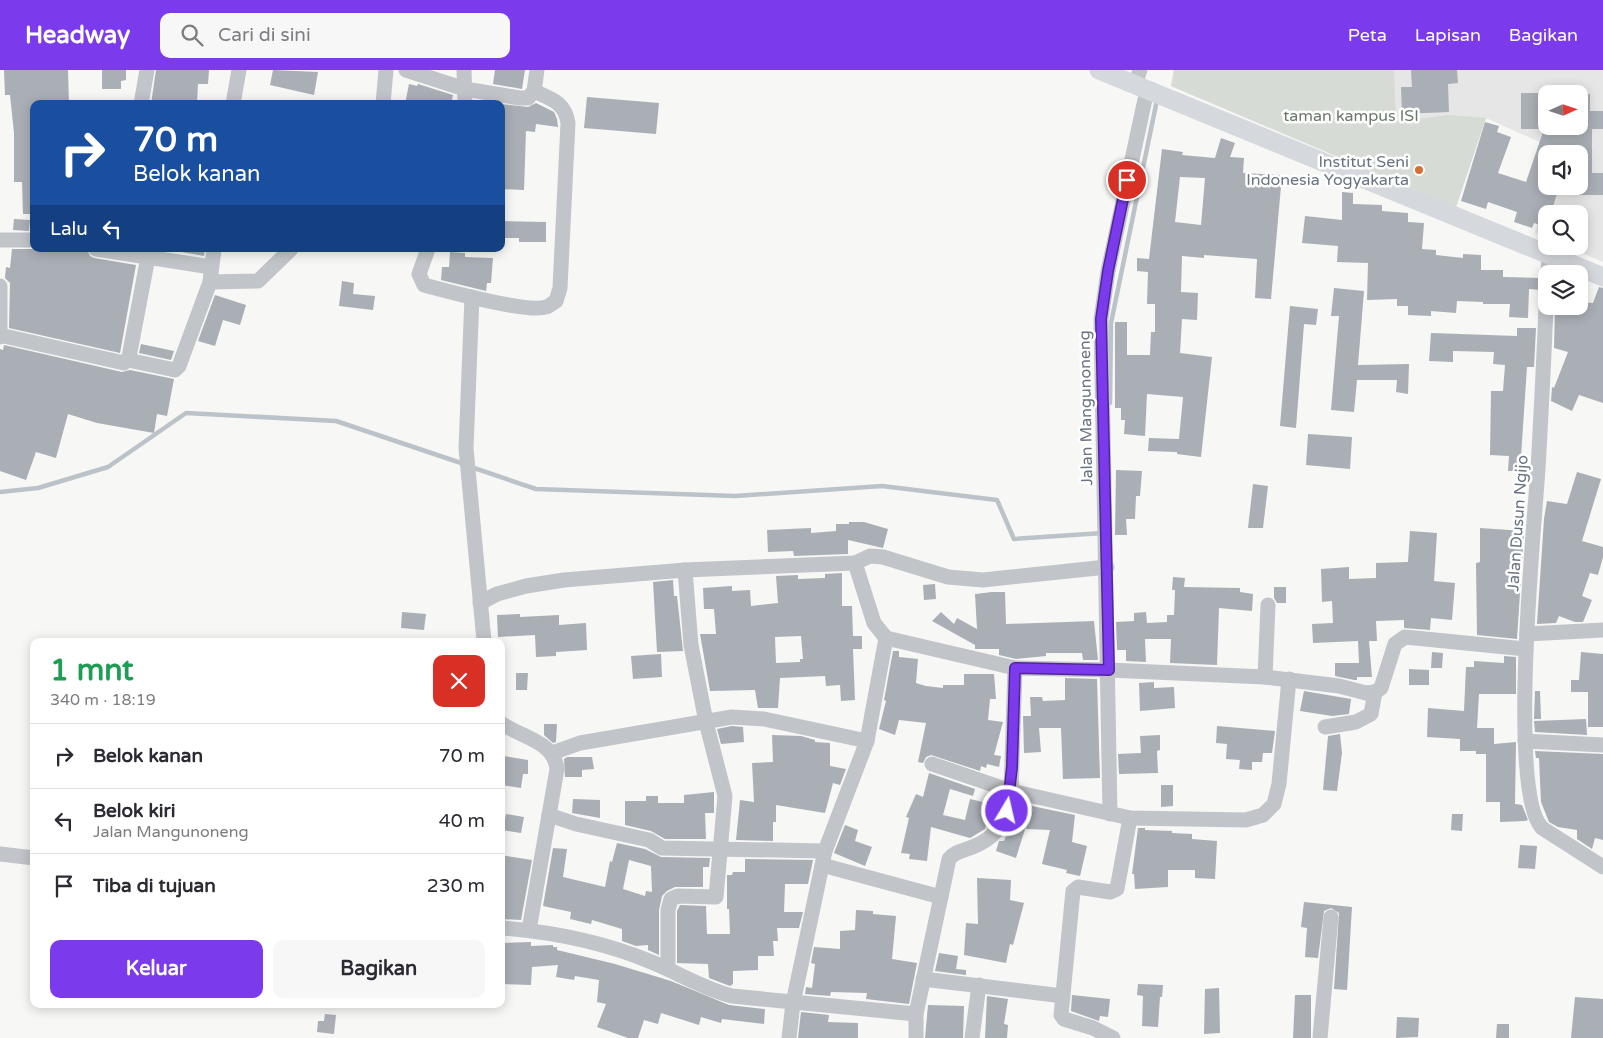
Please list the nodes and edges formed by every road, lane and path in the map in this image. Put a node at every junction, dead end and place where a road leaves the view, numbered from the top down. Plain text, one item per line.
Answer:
1 (147, 70) edge
2 (239, 70) edge
3 (386, 70) edge
4 (406, 70) edge
5 (464, 70) edge
6 (537, 70) edge
7 (1100, 70) edge
8 (1141, 82) edge
9 (534, 91) junction
10 (465, 96) edge
11 (142, 100) edge
12 (234, 100) edge
13 (383, 100) edge
14 (0, 240) edge
15 (30, 240) edge
16 (127, 252) edge
17 (214, 252) edge
18 (287, 252) edge
19 (427, 252) edge
20 (148, 257) junction
21 (1549, 265) edge
22 (210, 274) junction
23 (1588, 274) edge
24 (1603, 277) edge
25 (0, 286) edge
26 (472, 297) junction
27 (1545, 315) edge
28 (0, 336) edge
29 (128, 360) junction
30 (856, 563) junction
31 (1107, 567) junction
32 (685, 570) junction
33 (480, 603) junction
34 (1268, 605) dead end
35 (1603, 628) edge
36 (484, 638) edge
37 (886, 638) junction
38 (1526, 642) junction
39 (1015, 668) junction
40 (1109, 670) junction
41 (1265, 677) junction
42 (1289, 679) junction
43 (1375, 692) junction
44 (706, 722) junction
45 (505, 725) edge
46 (1326, 727) dead end
47 (867, 741) junction
48 (1525, 742) junction
49 (1603, 745) edge
50 (552, 753) junction
51 (932, 764) dead end
52 (1011, 791) junction
53 (1110, 814) junction
54 (549, 815) junction
55 (1130, 818) junction
56 (721, 849) junction
57 (0, 854) edge
58 (30, 858) edge
59 (824, 858) junction
60 (1603, 867) edge
61 (941, 897) junction
62 (1331, 918) dead end
63 (505, 928) edge
64 (529, 930) junction
65 (668, 969) junction
66 (922, 979) junction
67 (979, 985) junction
68 (1063, 996) junction
69 (793, 1003) junction
70 (916, 1014) junction
71 (789, 1038) edge
72 (916, 1038) edge
73 (972, 1038) edge
74 (1113, 1038) edge
75 (1320, 1038) edge

1 - 11 street
2 - 12 street
3 - 13 street
4 - 10 street
5 - 10 street
6 - 9 street
7 - 8 main road
8 - 21 main road
8 - 31 street, Jalan Mangunoneng
9 - 10 street
9 - 26 street
14 - 15 street
16 - 20 street
17 - 22 street
18 - 22 street
19 - 26 street
20 - 22 street
20 - 29 street
22 - 29 street
23 - 24 main road
25 - 28 street
26 - 33 street
27 - 38 street, Jalan Dusun Ngijo
28 - 29 street
30 - 31 street
30 - 32 street
30 - 37 street
31 - 40 street, Jalan Mangunoneng
32 - 33 street
32 - 44 street
33 - 36 street
34 - 41 street
35 - 38 street
37 - 39 street
37 - 47 street
38 - 43 street
38 - 48 street, Jalan Dusun Ngijo
39 - 40 street
39 - 52 street
40 - 41 street
40 - 53 street, Jalan Mangunoneng
41 - 42 street
42 - 43 street
42 - 55 street
43 - 46 street
44 - 47 street
44 - 50 street
44 - 56 street
45 - 50 street
47 - 59 street
48 - 49 street
48 - 60 street, Jalan Dusun Ngijo
50 - 54 street
51 - 52 street
52 - 53 street
52 - 61 street
53 - 55 street
54 - 56 street
54 - 64 street
55 - 68 street
56 - 59 street
56 - 65 street
57 - 58 street
59 - 61 street
59 - 69 street
61 - 66 street
62 - 75 street
63 - 64 street
64 - 65 street
65 - 69 street
66 - 67 street
66 - 70 street
67 - 68 street
67 - 73 street
68 - 74 street
69 - 70 street
69 - 71 street
70 - 72 street

